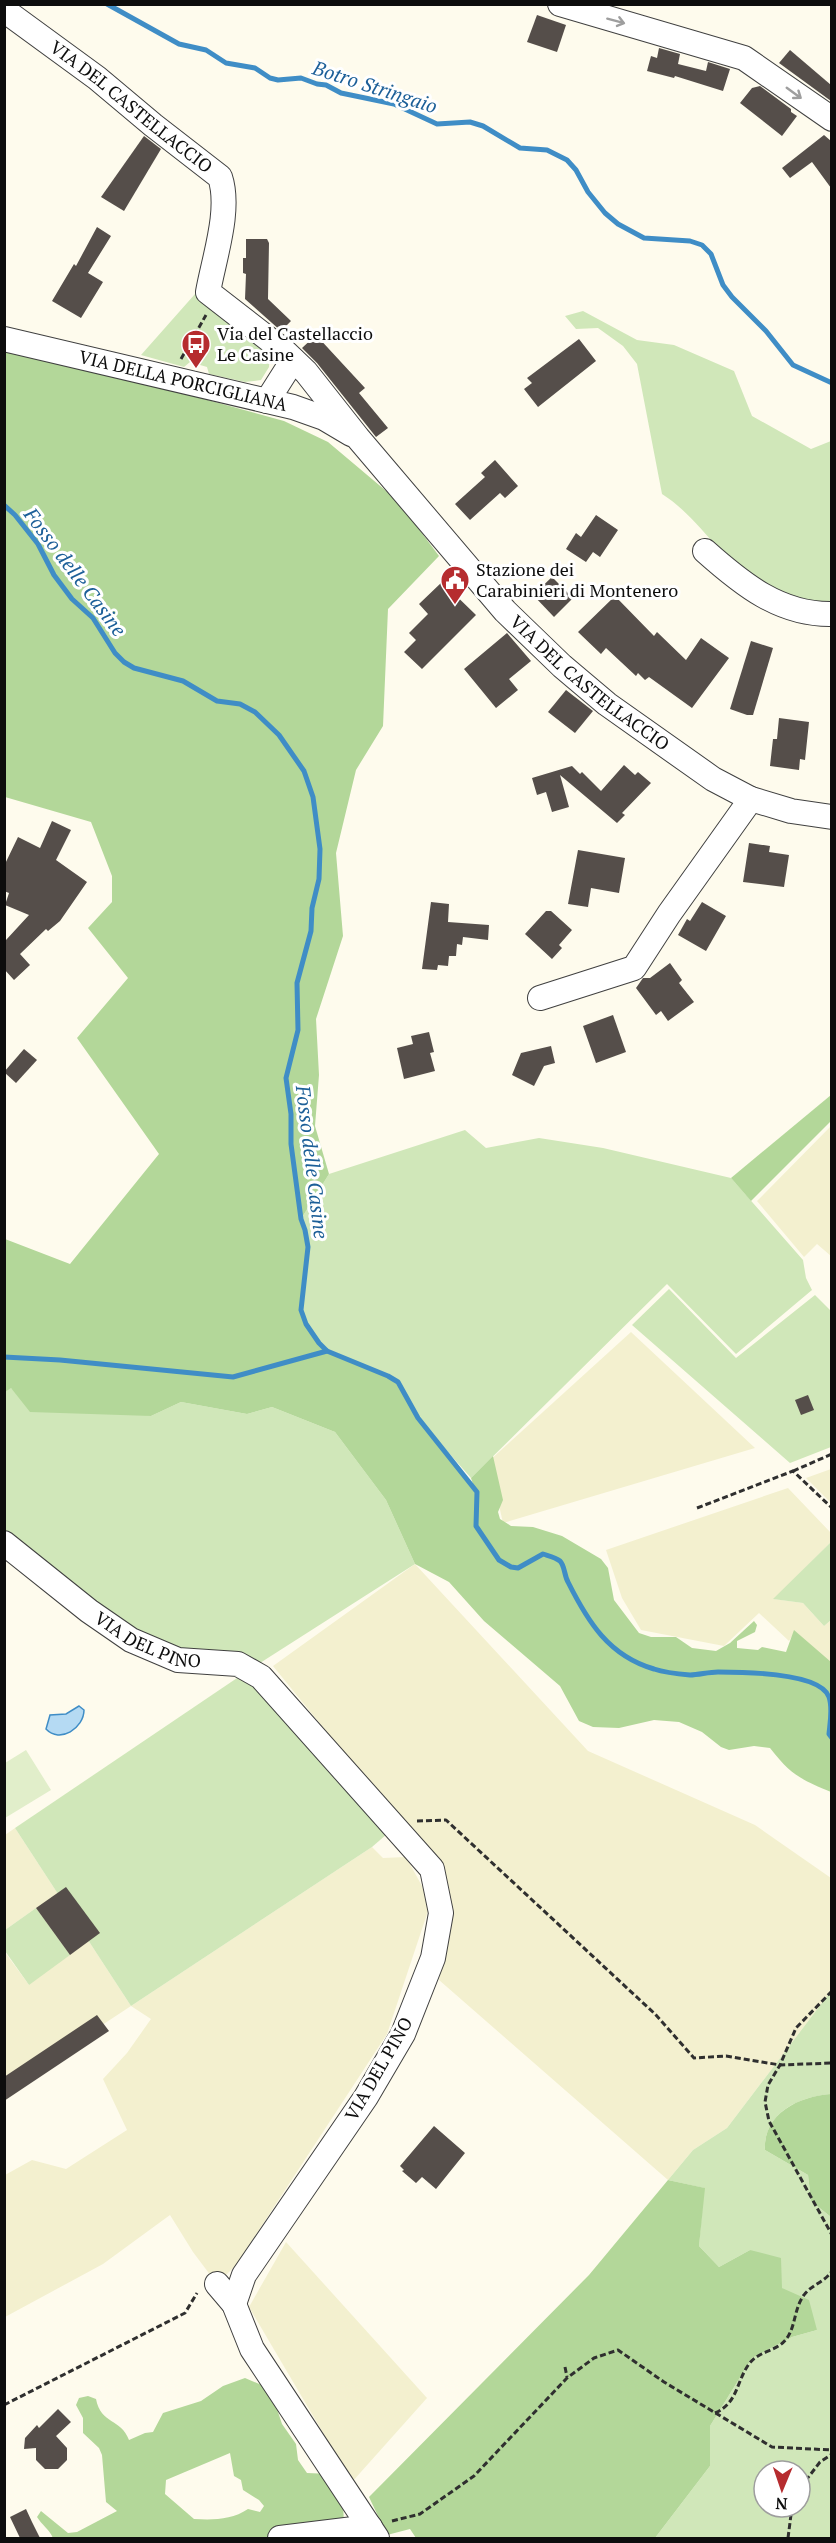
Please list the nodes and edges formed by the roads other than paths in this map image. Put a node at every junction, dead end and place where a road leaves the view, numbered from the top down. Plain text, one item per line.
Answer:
1 (560, 4) edge
2 (4, 10) edge
3 (831, 119) edge
4 (4, 339) edge
5 (293, 360) junction
6 (267, 400) junction
7 (325, 407) junction
8 (705, 551) dead end
9 (831, 614) edge
10 (751, 799) junction
11 (831, 817) edge
12 (540, 998) dead end
13 (4, 1543) edge
14 (207, 2288) road end
15 (234, 2304) junction
16 (374, 2533) edge
17 (280, 2538) edge

1 -> 3 street
2 - 5 street, VIA DEL CASTELLACCIO
4 - 6 street, VIA DELLA PORCIGLIANA
5 - 6 street
5 - 7 street, VIA DEL CASTELLACCIO
6 - 7 street, VIA DELLA PORCIGLIANA
7 - 10 street, VIA DEL CASTELLACCIO
8 - 9 street
10 - 11 street, VIA DEL CASTELLACCIO
10 - 12 street
13 - 15 street, VIA DEL PINO
14 - 15 street
15 - 16 street
16 - 17 street

